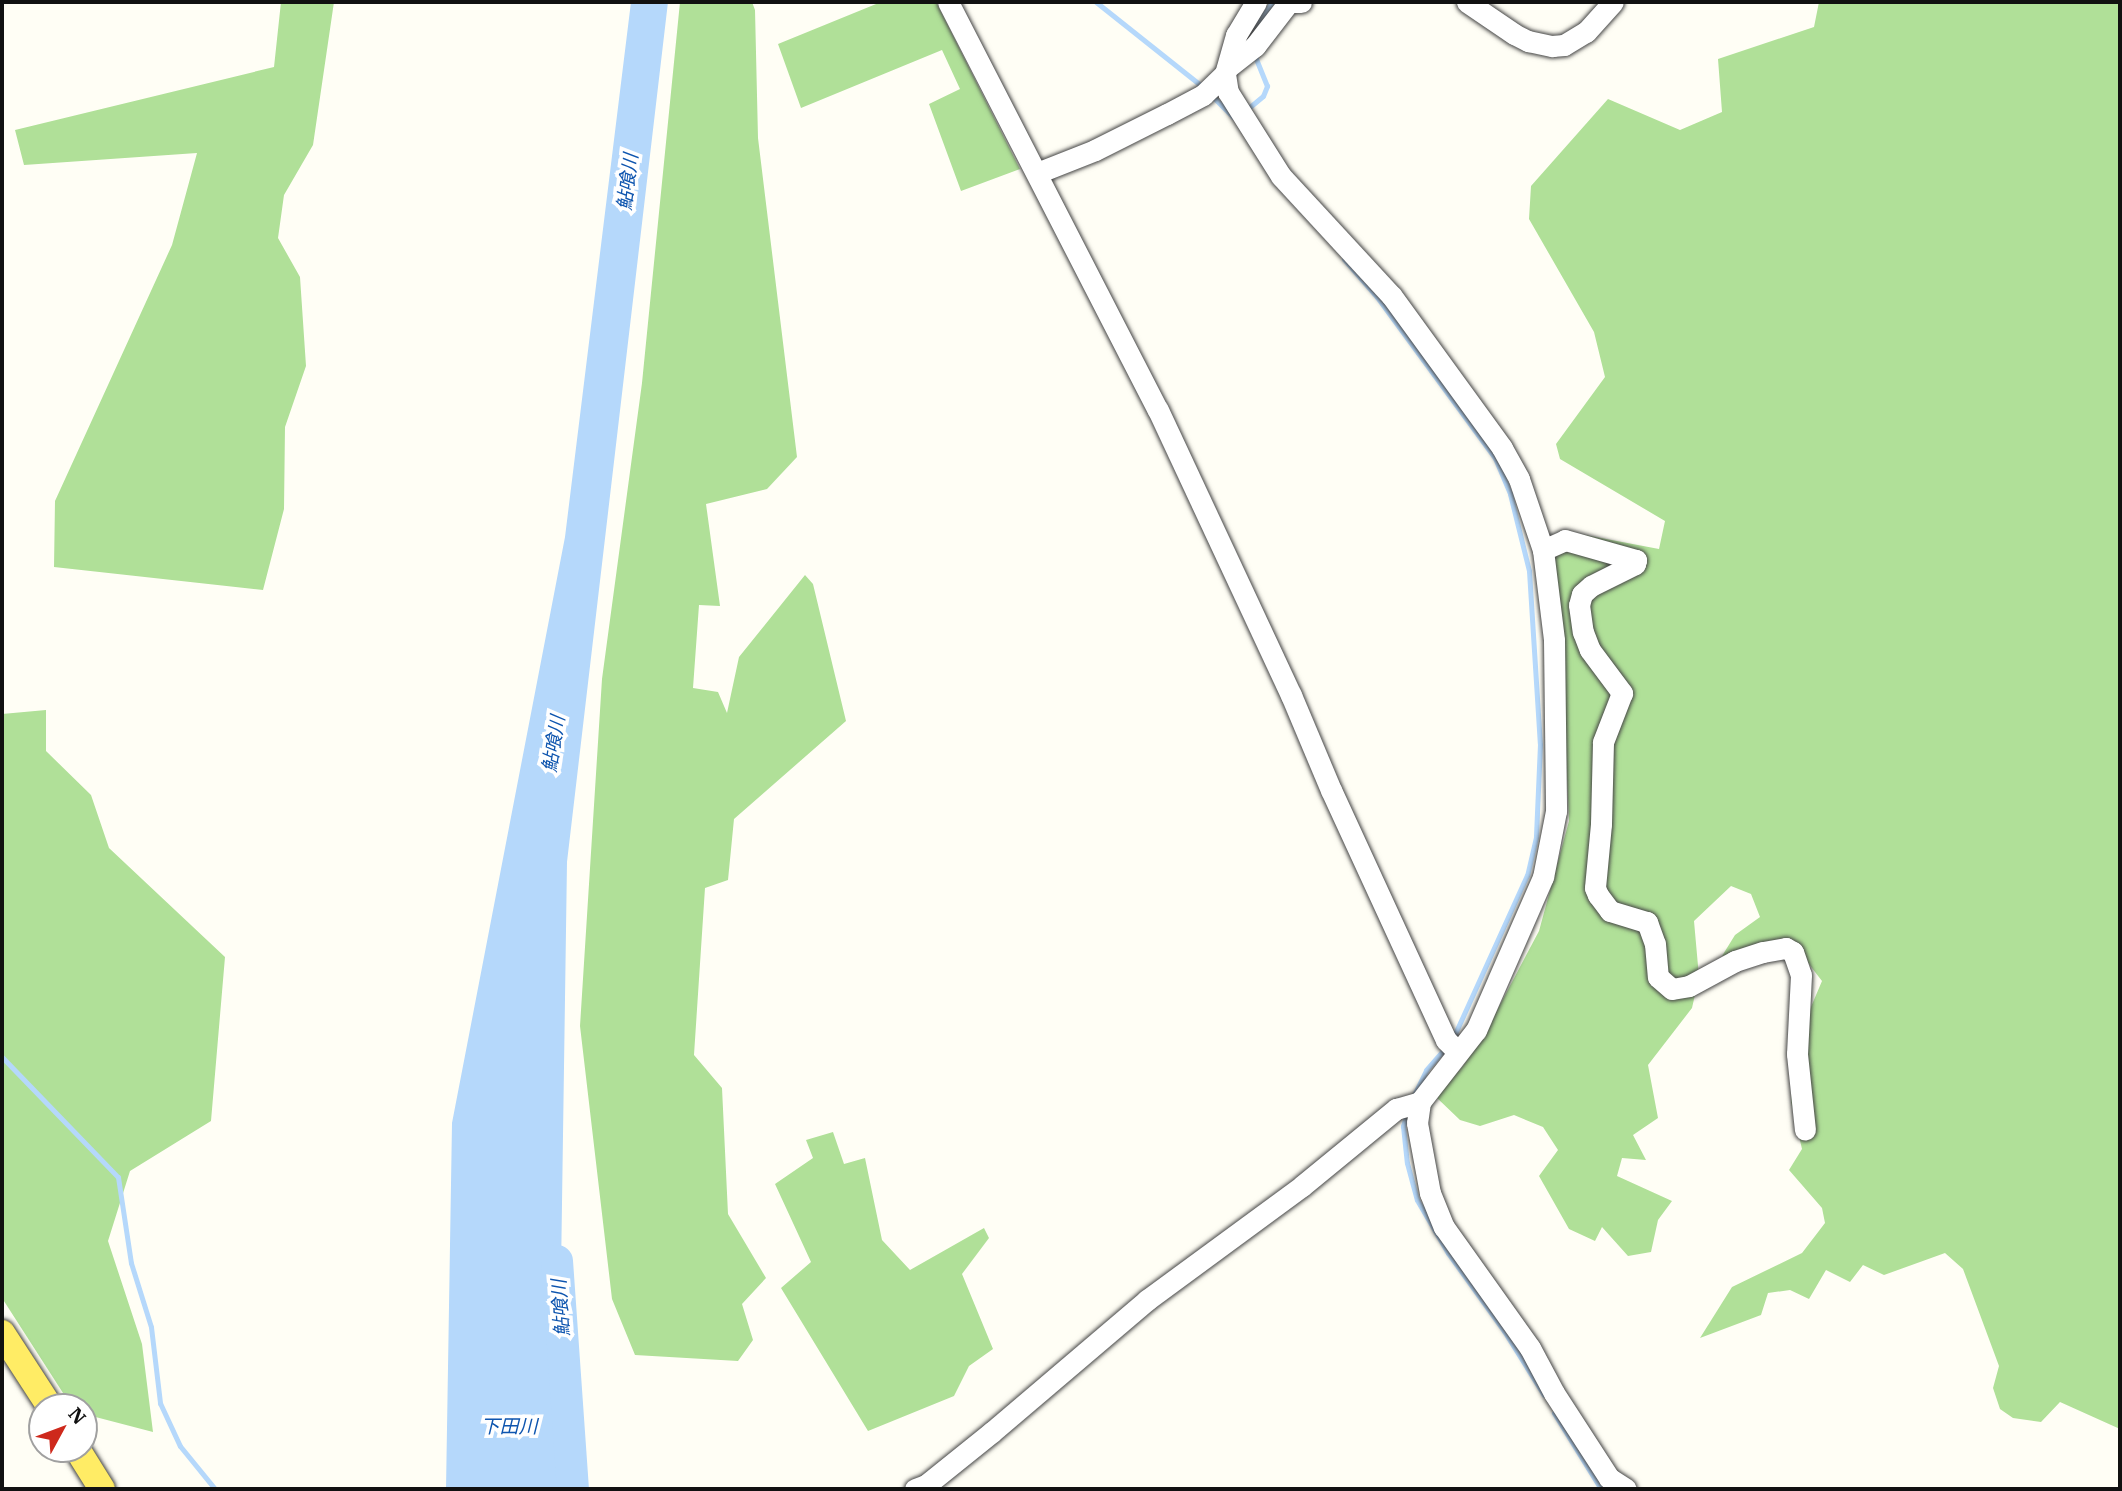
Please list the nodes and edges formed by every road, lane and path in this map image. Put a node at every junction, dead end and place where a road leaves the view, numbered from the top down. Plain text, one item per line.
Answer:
1 (110, 2) edge
2 (177, 2) edge
3 (948, 2) edge
4 (1256, 2) edge
5 (1301, 2) edge
6 (1467, 2) edge
7 (1614, 2) edge
8 (1217, 80) junction
9 (1037, 173) junction
10 (1543, 550) junction
11 (1452, 1046) junction
12 (1413, 1103) junction
13 (1804, 1130) dead end
14 (2, 1333) edge
15 (41, 1393) edge
16 (86, 1463) edge
17 (102, 1489) edge
18 (915, 1489) edge
19 (1626, 1489) edge

1 - 2 path
3 - 9 street
4 - 8 street
5 - 8 street
6 - 7 street
8 - 9 street
8 - 10 street
9 - 11 street
10 - 11 street
10 - 13 street
11 - 12 street
12 - 18 street
12 - 19 street
14 - 15 main road
16 - 17 main road

